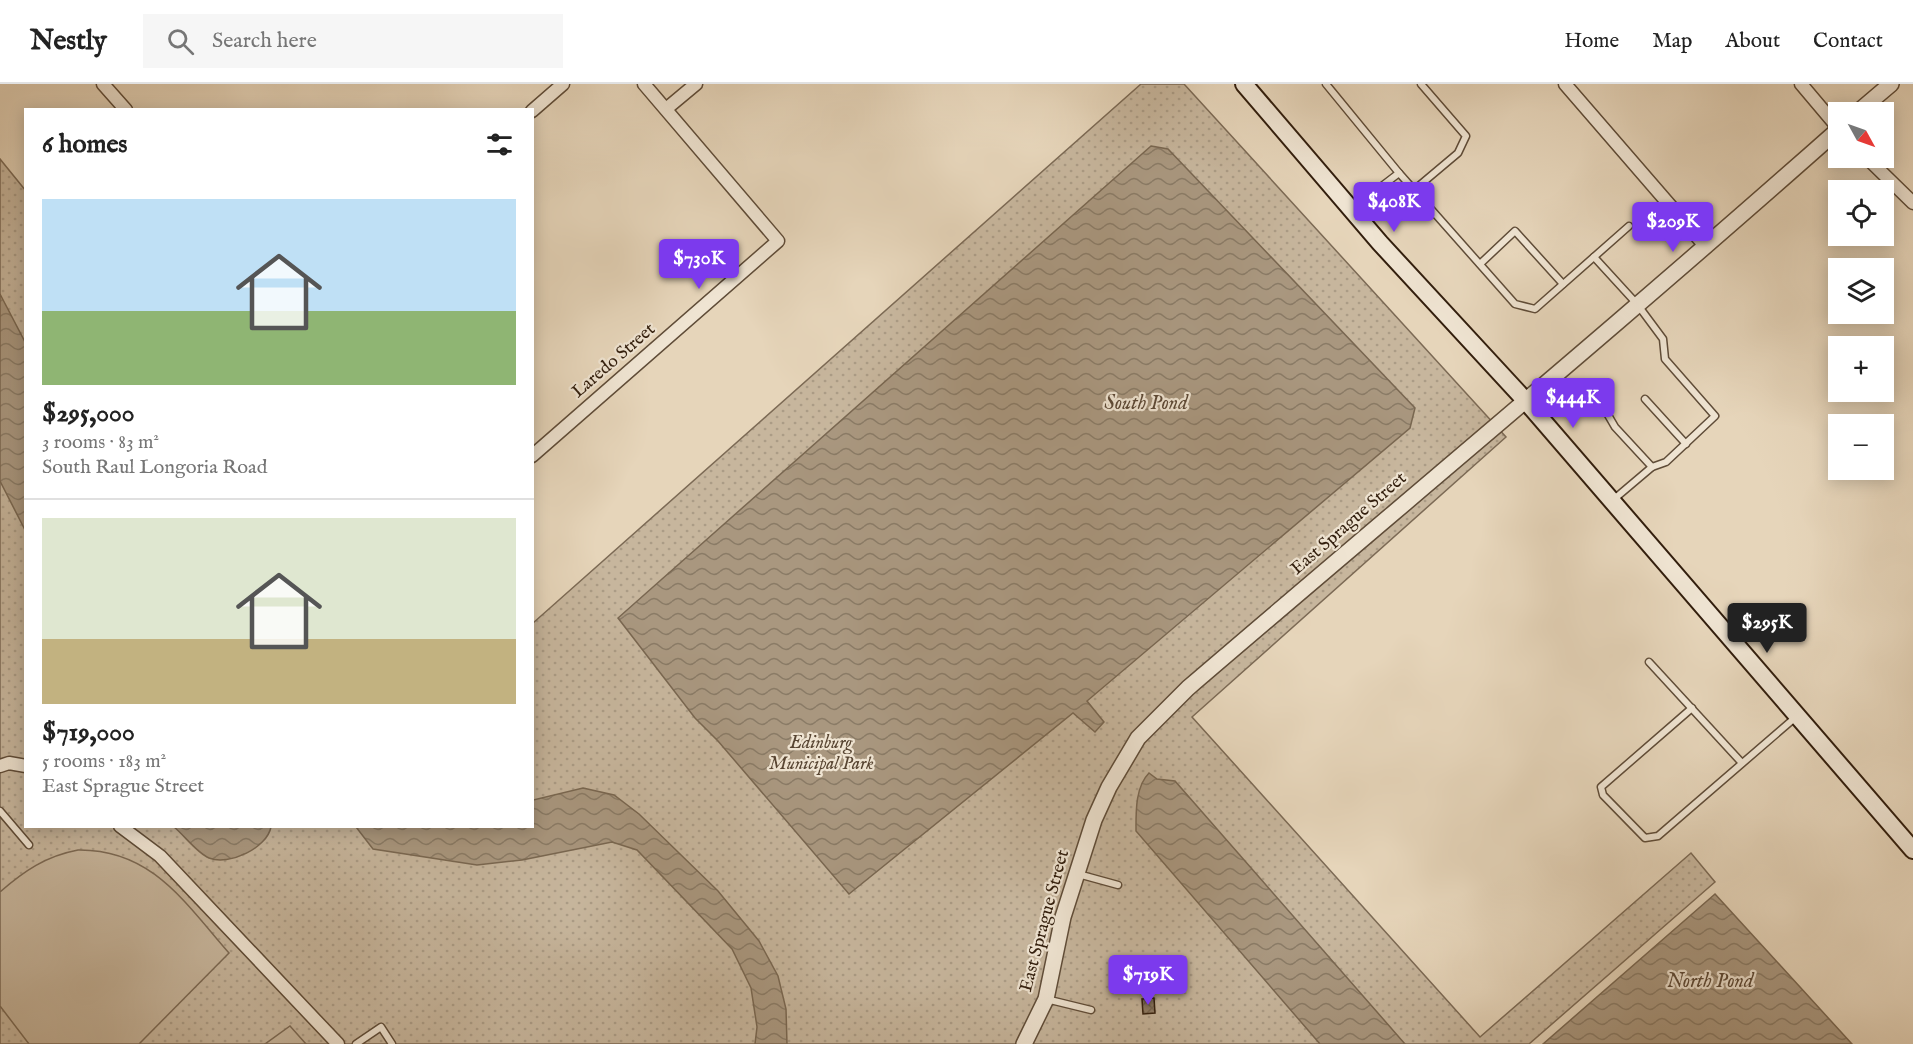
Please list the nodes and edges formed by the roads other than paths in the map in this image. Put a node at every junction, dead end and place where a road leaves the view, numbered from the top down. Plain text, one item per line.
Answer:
1 (103, 84) edge
2 (563, 84) edge
3 (644, 84) edge
4 (696, 84) edge
5 (1244, 84) edge
6 (1326, 84) edge
7 (1421, 84) edge
8 (1564, 84) edge
9 (1801, 84) edge
10 (1892, 84) edge
11 (1870, 102) edge
12 (124, 108) edge
13 (534, 109) edge
14 (666, 109) junction
15 (1828, 116) edge
16 (1828, 139) edge
17 (1877, 168) edge
18 (1399, 173) junction
19 (1414, 190) junction
20 (1913, 203) edge
21 (1351, 209) junction
22 (1629, 226) dead end
23 (1706, 247) junction
24 (1594, 257) junction
25 (1480, 264) junction
26 (1563, 284) junction
27 (1637, 304) junction
28 (1524, 399) junction
29 (1645, 399) dead end
30 (1604, 408) dead end
31 (1686, 444) junction
32 (534, 454) edge
33 (1652, 467) junction
34 (1612, 501) junction
35 (1649, 662) dead end
36 (1692, 708) junction
37 (1797, 715) junction
38 (1742, 763) junction
39 (0, 766) edge
40 (24, 766) edge
41 (0, 811) edge
42 (123, 828) edge
43 (29, 845) dead end
44 (1913, 850) edge
45 (1077, 873) junction
46 (1118, 885) dead end
47 (1046, 999) junction
48 (1091, 1010) dead end
49 (338, 1044) edge
50 (356, 1044) edge
51 (392, 1044) edge
52 (1024, 1044) edge

1 - 12 street
2 - 13 street
3 - 14 street
4 - 14 street
5 - 21 main road
6 - 18 lane
7 - 19 lane
8 - 23 street
9 - 15 street
10 - 11 street
14 - 32 street, Laredo Street
16 - 23 street, East Sprague Street
17 - 20 street
18 - 19 lane
18 - 21 lane
19 - 25 lane
21 - 28 main road
22 - 24 lane
23 - 27 street, East Sprague Street
24 - 26 lane
24 - 27 lane
25 - 26 lane
25 - 26 lane
27 - 28 street, East Sprague Street
27 - 31 lane
28 - 34 main road
28 - 45 street, East Sprague Street
29 - 31 lane
30 - 33 lane
31 - 33 lane
33 - 34 lane
34 - 37 main road
35 - 36 lane
36 - 38 lane
36 - 38 lane
37 - 38 lane
37 - 44 main road
39 - 40 street
41 - 43 lane
42 - 49 street
45 - 46 lane
45 - 47 street, East Sprague Street
47 - 48 lane
47 - 52 street, East Sprague Street
50 - 51 lane

